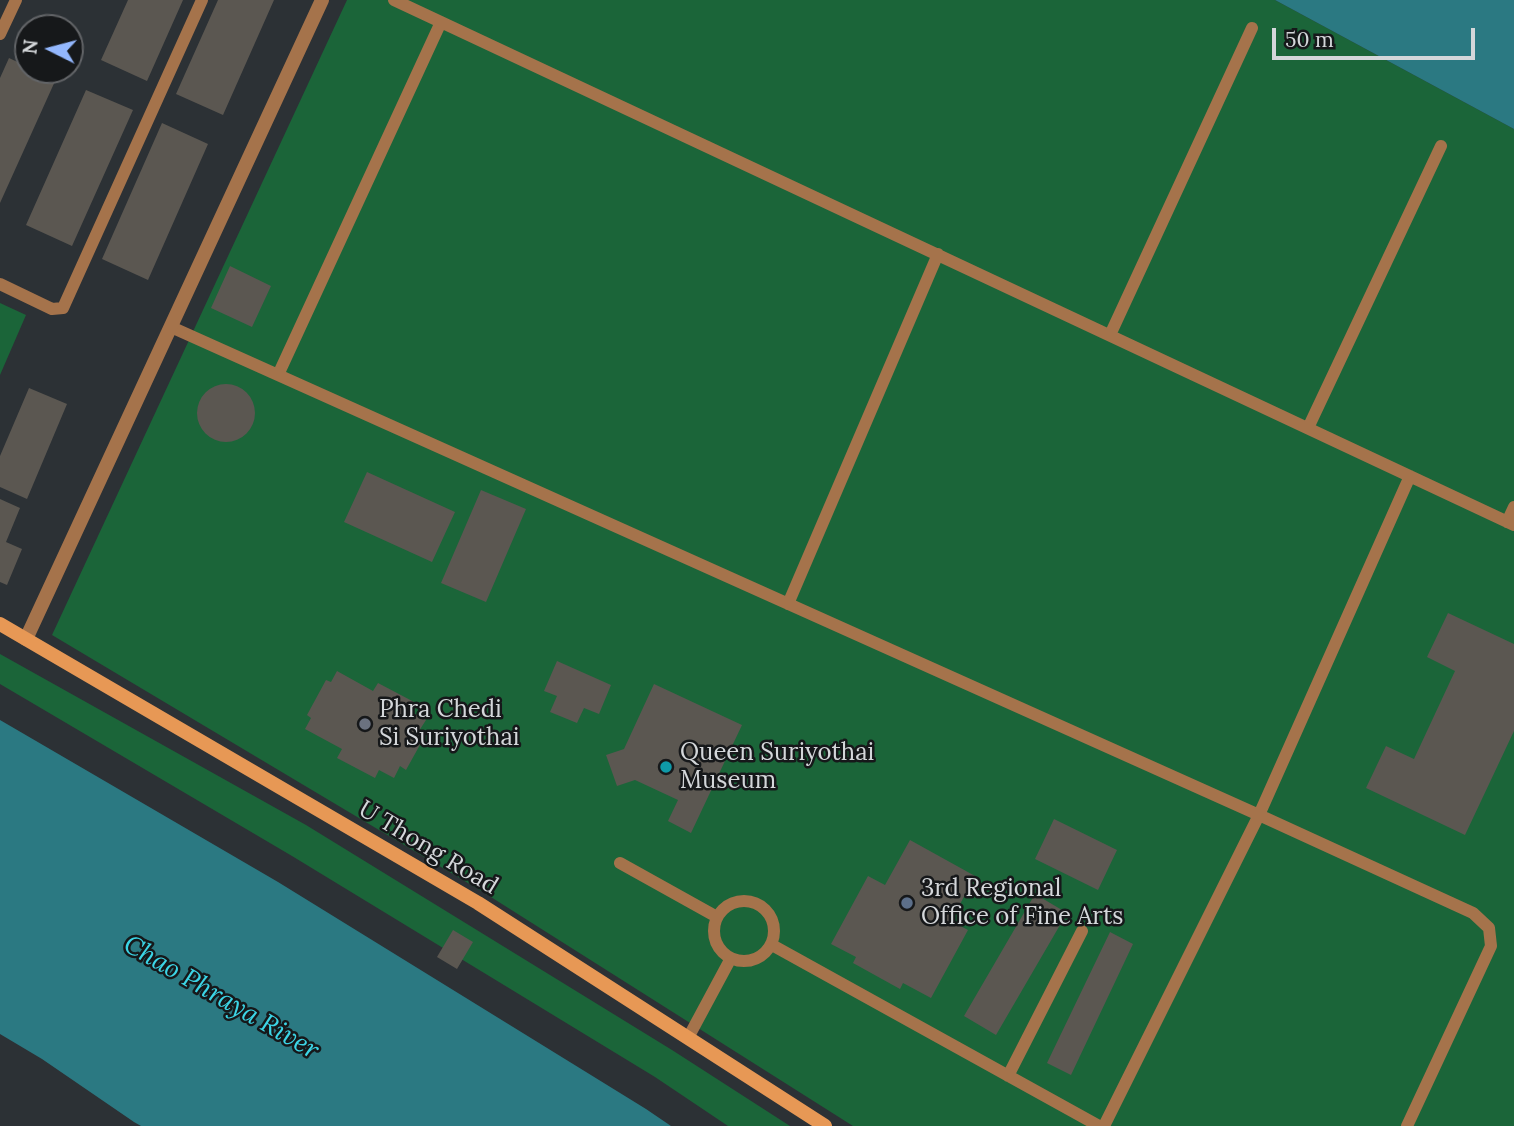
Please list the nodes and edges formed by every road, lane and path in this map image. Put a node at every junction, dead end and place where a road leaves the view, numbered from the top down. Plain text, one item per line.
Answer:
1 (16, 0) edge
2 (202, 0) edge
3 (322, 0) edge
4 (394, 0) edge
5 (441, 22) junction
6 (1252, 28) dead end
7 (0, 34) edge
8 (1441, 146) dead end
9 (938, 254) junction
10 (0, 284) edge
11 (171, 327) junction
12 (1110, 335) junction
13 (278, 375) junction
14 (1308, 428) junction
15 (1410, 476) junction
16 (1514, 507) edge
17 (1510, 524) edge
18 (788, 604) junction
19 (0, 624) edge
20 (26, 639) junction
21 (1259, 815) junction
22 (620, 863) dead end
23 (717, 917) junction
24 (1083, 930) dead end
25 (772, 945) junction
26 (731, 958) junction
27 (688, 1038) junction
28 (1008, 1076) junction
29 (825, 1126) edge
30 (1102, 1126) edge
31 (1407, 1126) edge

1 - 7 lane
2 - 10 lane
3 - 11 street
4 - 5 lane
5 - 9 lane
5 - 13 lane
6 - 12 lane
8 - 14 lane
9 - 12 lane
9 - 18 lane
11 - 13 lane
11 - 20 street
12 - 14 lane
13 - 18 lane
14 - 15 lane
15 - 17 lane
15 - 21 lane
16 - 17 lane
18 - 21 lane
19 - 20 main road, U Thong Road
20 - 27 main road, U Thong Road
21 - 30 lane
21 - 31 lane
22 - 23 lane
23 - 25 lane
23 - 26 lane
24 - 28 lane
25 - 26 lane
25 - 28 lane
26 - 27 lane
27 - 29 main road, U Thong Road
28 - 30 lane

